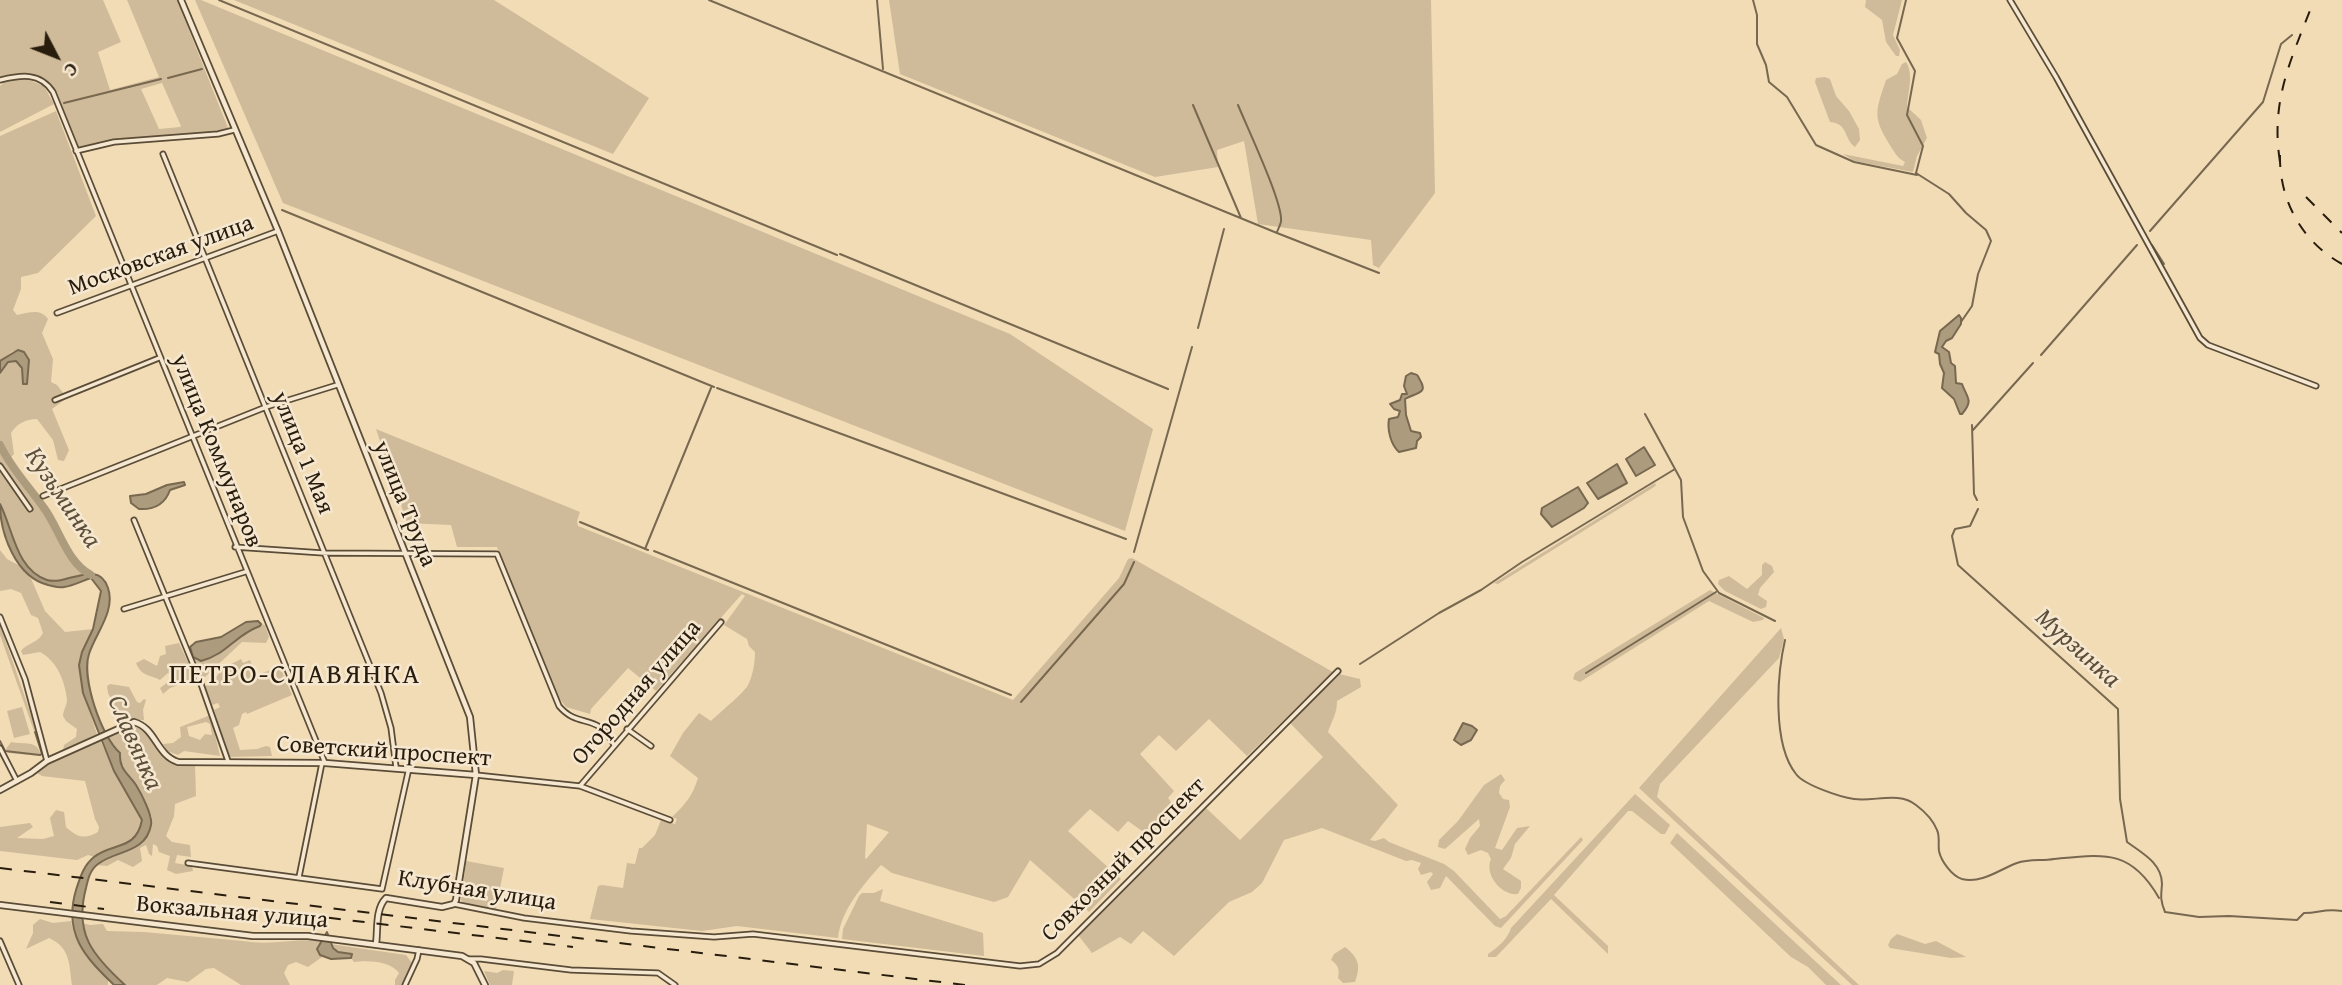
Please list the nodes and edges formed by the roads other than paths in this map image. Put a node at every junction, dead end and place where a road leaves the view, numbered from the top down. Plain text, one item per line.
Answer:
1 (181, 0) edge
2 (2010, 0) edge
3 (0, 80) edge
4 (234, 130) junction
5 (76, 151) junction
6 (163, 155) dead end
7 (278, 231) junction
8 (205, 258) junction
9 (130, 287) junction
10 (57, 313) dead end
11 (159, 358) junction
12 (337, 385) junction
13 (2316, 386) dead end
14 (55, 400) dead end
15 (266, 407) junction
16 (191, 436) junction
17 (0, 466) edge
18 (43, 496) dead end
19 (30, 509) dead end
20 (134, 520) dead end
21 (235, 547) junction
22 (405, 552) junction
23 (323, 553) junction
24 (246, 571) junction
25 (164, 596) junction
26 (124, 610) dead end
27 (0, 617) edge
28 (721, 622) dead end
29 (1338, 671) dead end
30 (627, 729) junction
31 (614, 745) junction
32 (651, 746) dead end
33 (0, 748) edge
34 (47, 761) junction
35 (228, 761) junction
36 (323, 763) junction
37 (396, 767) junction
38 (409, 768) junction
39 (476, 775) junction
40 (17, 781) junction
41 (580, 786) junction
42 (0, 790) edge
43 (670, 820) dead end
44 (188, 863) dead end
45 (299, 877) junction
46 (382, 889) junction
47 (386, 898) junction
48 (454, 904) junction
49 (0, 905) edge
50 (723, 936) joint
51 (0, 941) edge
52 (376, 944) junction
53 (419, 950) junction
54 (469, 959) junction
55 (19, 985) edge
56 (405, 985) edge
57 (485, 985) edge
58 (675, 985) edge

1 - 4 street, улица Труда
2 - 13 street
3 - 5 street, улица Коммунаров
4 - 5 street
4 - 7 street, улица Труда
5 - 9 street, улица Коммунаров
6 - 8 street, улица 1 Мая
7 - 8 street, Московская улица
7 - 12 street, улица Труда
8 - 9 street, Московская улица
8 - 15 street, улица 1 Мая
9 - 10 street, Московская улица
9 - 11 street, улица Коммунаров
11 - 14 street
11 - 16 street, улица Коммунаров
12 - 15 street
12 - 22 street, улица Труда
15 - 16 street
15 - 23 street, улица 1 Мая
16 - 18 street
16 - 21 street, улица Коммунаров
17 - 19 street
20 - 25 street
21 - 23 street
21 - 24 street, улица Коммунаров
22 - 23 street
22 - 31 street
22 - 39 street, улица Труда
23 - 37 street, улица 1 Мая
24 - 25 street
24 - 36 street, улица Коммунаров
25 - 26 street
25 - 35 street
27 - 34 street
28 - 30 street, Огородная улица
29 - 50 street, Совхозный проспект
30 - 31 street, Огородная улица
30 - 32 street
31 - 41 street, Огородная улица
33 - 40 street
34 - 35 street, Советский проспект
34 - 40 street
35 - 36 street, Советский проспект
36 - 37 street, Советский проспект
36 - 45 street
37 - 38 street, Советский проспект
38 - 39 street, Советский проспект
38 - 46 street
39 - 41 street, Советский проспект
39 - 48 street, улица Труда
40 - 42 street
41 - 43 street, Советский проспект
44 - 45 street, Клубная улица
45 - 46 street, Клубная улица
46 - 47 street, Клубная улица
47 - 48 street, Клубная улица
47 - 52 street
48 - 50 street, Клубная улица
49 - 52 street, Вокзальная улица
51 - 55 street
52 - 53 street, Вокзальная улица
53 - 54 street, Вокзальная улица
53 - 56 street
54 - 57 street
54 - 58 street

